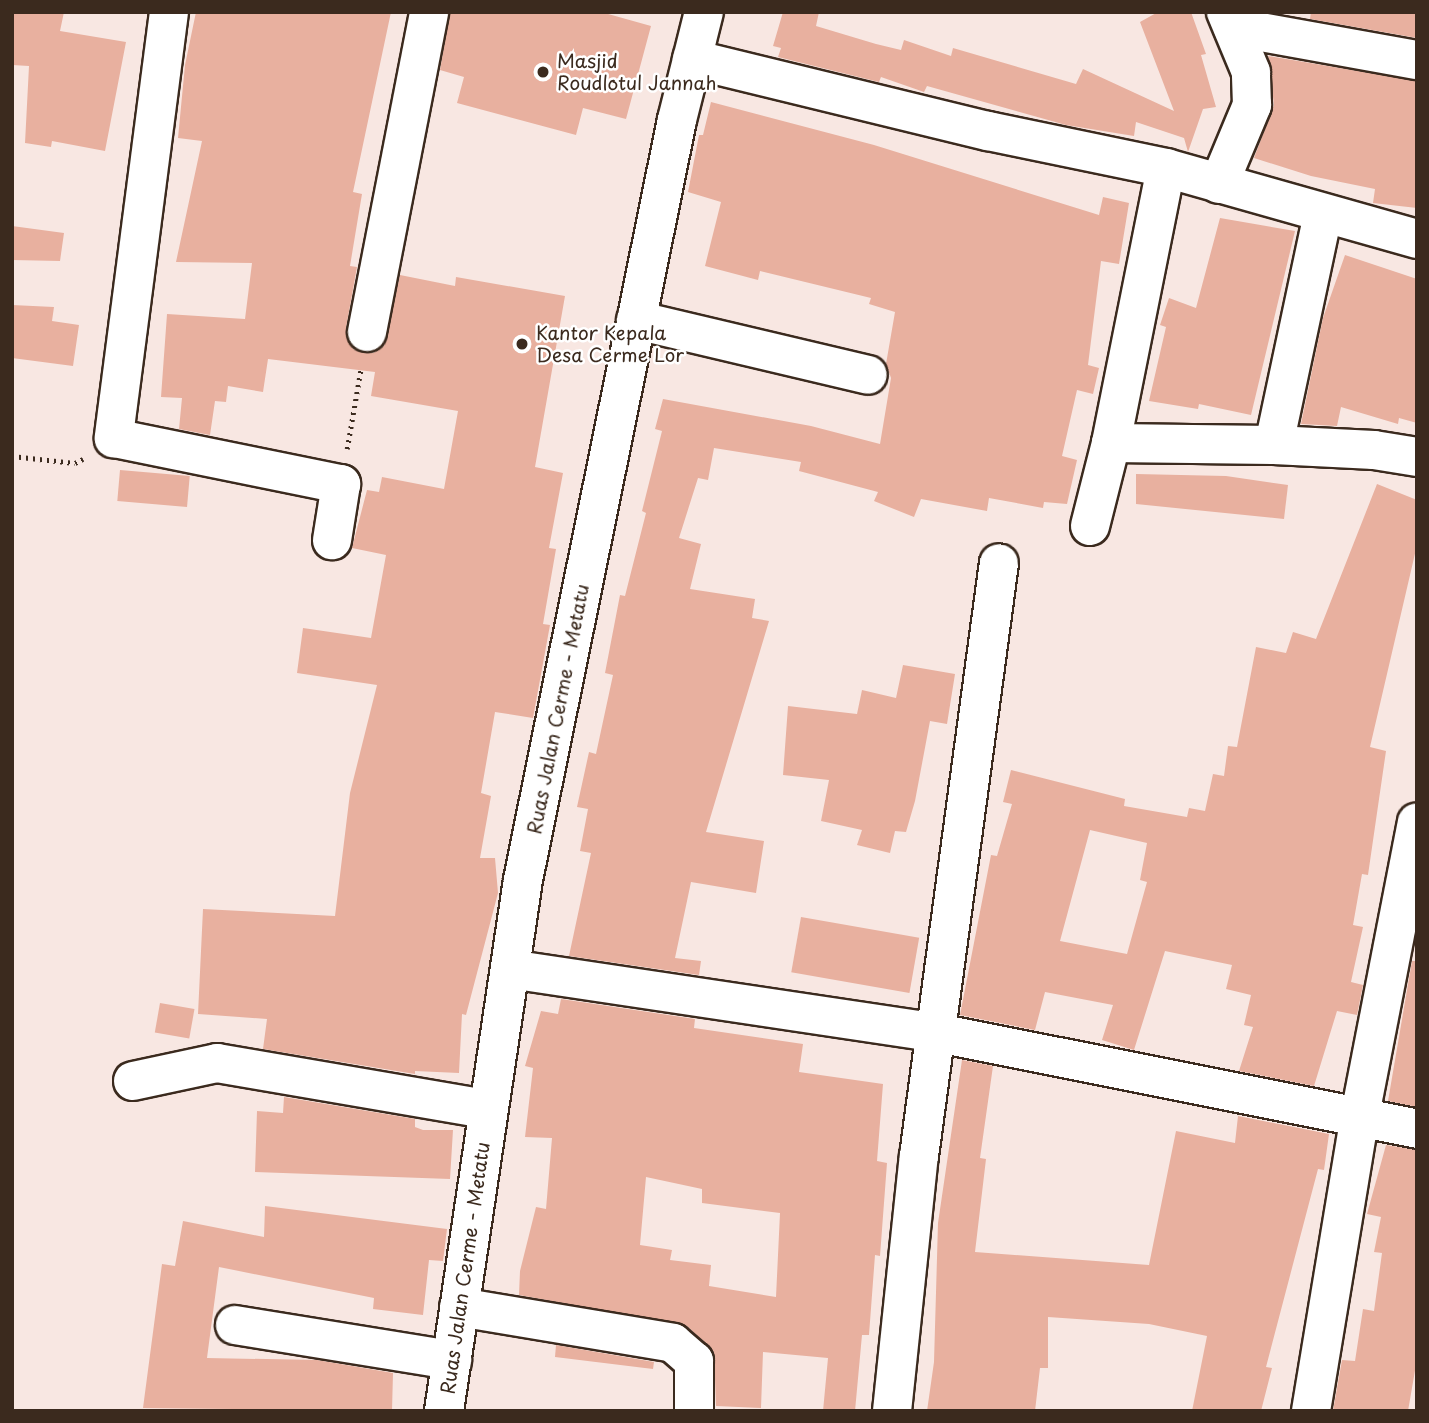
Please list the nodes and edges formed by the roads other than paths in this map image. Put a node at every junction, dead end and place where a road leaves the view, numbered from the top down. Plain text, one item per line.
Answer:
1 (169, 12) edge
2 (429, 12) edge
3 (704, 12) edge
4 (1230, 20) edge
5 (692, 59) junction
6 (1417, 60) edge
7 (1166, 168) junction
8 (1219, 184) junction
9 (1323, 214) junction
10 (1417, 239) edge
11 (636, 320) junction
12 (367, 332) road end
13 (868, 375) dead end
14 (1111, 443) junction
15 (1274, 446) junction
16 (1417, 457) edge
17 (1090, 526) dead end
18 (332, 540) dead end
19 (999, 563) dead end
20 (1417, 822) edge
21 (1408, 915) edge
22 (510, 970) junction
23 (938, 1033) junction
24 (133, 1081) dead end
25 (487, 1109) junction
26 (1360, 1115) junction
27 (1417, 1129) edge
28 (459, 1307) junction
29 (235, 1325) dead end
30 (452, 1360) junction
31 (444, 1411) edge
32 (694, 1411) edge
33 (892, 1411) edge
34 (1311, 1411) edge

1 - 18 street
2 - 12 street
3 - 5 street, Ruas Jalan Cerme - Metatu
4 - 6 street
4 - 8 street
5 - 7 street
5 - 11 street, Ruas Jalan Cerme - Metatu
7 - 8 street
7 - 14 street
8 - 9 street
9 - 10 street
9 - 15 street
11 - 13 street
11 - 22 street, Ruas Jalan Cerme - Metatu
14 - 15 street
14 - 17 street
15 - 16 street
19 - 23 street
20 - 21 street
21 - 26 street
22 - 23 street
22 - 25 street, Ruas Jalan Cerme - Metatu
23 - 26 street
23 - 33 street
24 - 25 street
25 - 28 street, Ruas Jalan Cerme - Metatu
26 - 27 street
26 - 34 street
28 - 30 street, Ruas Jalan Cerme - Metatu
28 - 32 street
29 - 30 street
30 - 31 street, Ruas Jalan Cerme - Metatu

